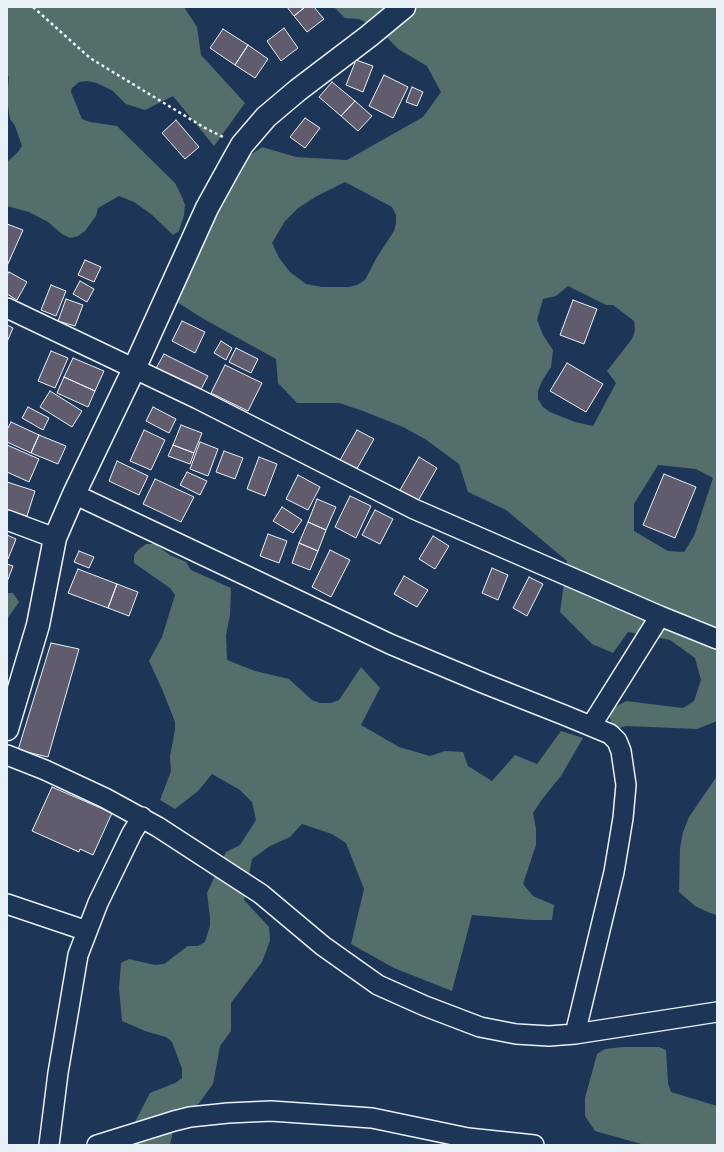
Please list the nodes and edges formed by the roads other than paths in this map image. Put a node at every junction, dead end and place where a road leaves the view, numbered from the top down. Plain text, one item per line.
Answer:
1 (404, 7) edge
2 (7, 308) edge
3 (134, 369) junction
4 (74, 494) junction
5 (7, 520) edge
6 (56, 538) junction
7 (660, 616) junction
8 (717, 639) edge
9 (591, 726) junction
10 (7, 729) edge
11 (7, 755) edge
12 (142, 817) junction
13 (7, 904) edge
14 (87, 931) junction
15 (717, 1012) edge
16 (574, 1034) junction
17 (49, 1145) edge
18 (97, 1145) edge
19 (534, 1145) edge

1 - 3 main road
2 - 3 street
3 - 4 main road
3 - 7 street
4 - 6 main road
4 - 9 street
5 - 6 street
6 - 10 main road
7 - 8 street
7 - 9 street
9 - 16 street
11 - 12 street
12 - 14 street
12 - 16 street
13 - 14 street
14 - 17 street
15 - 16 street
18 - 19 street

